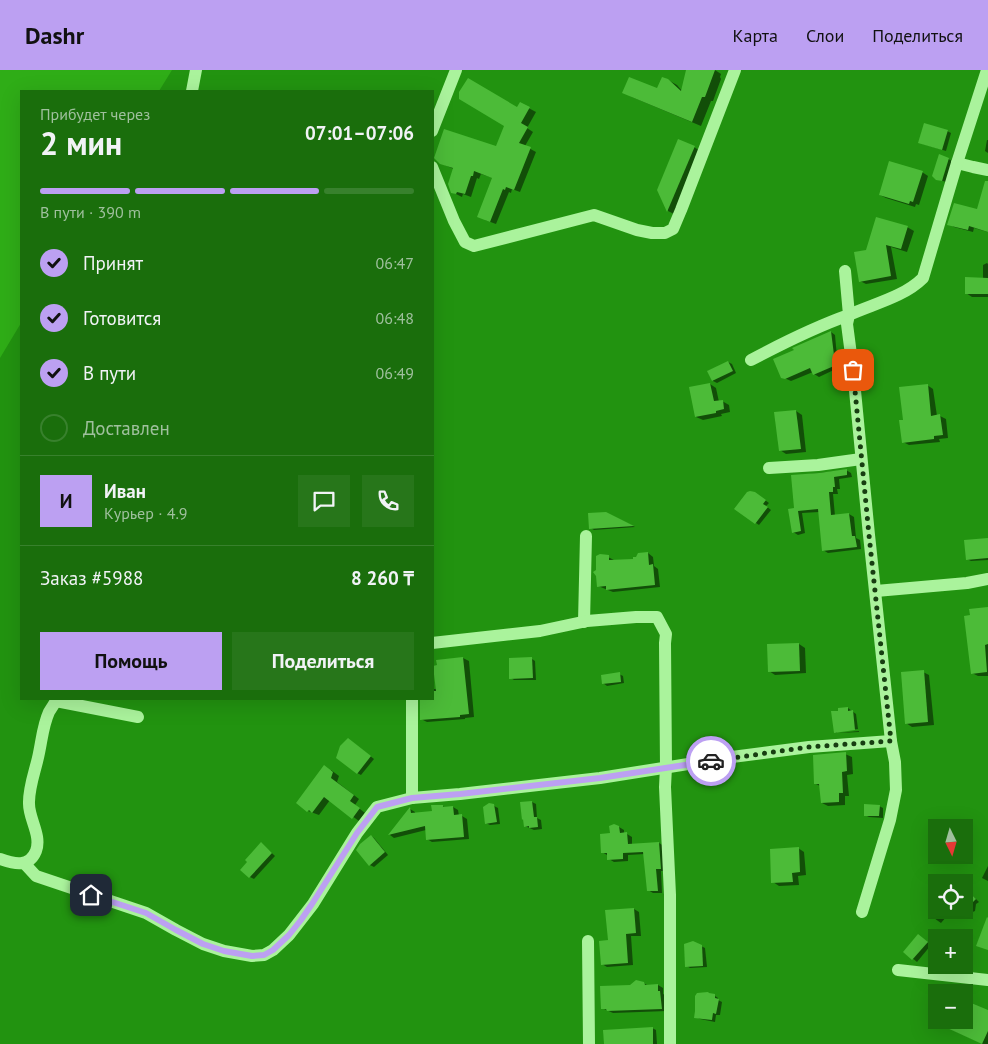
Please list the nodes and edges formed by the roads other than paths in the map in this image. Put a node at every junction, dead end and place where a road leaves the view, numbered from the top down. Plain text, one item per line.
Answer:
1 (196, 70) edge
2 (456, 70) edge
3 (735, 70) edge
4 (987, 70) edge
5 (192, 90) edge
6 (434, 126) edge
7 (957, 163) junction
8 (988, 170) edge
9 (434, 172) edge
10 (845, 271) dead end
11 (849, 316) junction
12 (752, 360) dead end
13 (861, 459) junction
14 (769, 468) dead end
15 (586, 536) dead end
16 (988, 579) edge
17 (876, 592) junction
18 (584, 622) junction
19 (434, 643) edge
20 (57, 700) edge
21 (412, 700) edge
22 (138, 717) dead end
23 (891, 741) junction
24 (666, 767) junction
25 (412, 798) junction
26 (0, 859) edge
27 (24, 863) junction
28 (862, 912) dead end
29 (588, 941) dead end
30 (898, 970) dead end
31 (988, 980) edge
32 (589, 1044) edge
33 (670, 1044) edge

1 - 5 street
2 - 6 street
3 - 9 street
4 - 7 street
7 - 8 street
7 - 11 street
10 - 11 street
11 - 12 street
11 - 13 street
13 - 14 street
13 - 17 street
15 - 18 street
16 - 17 street
17 - 23 street
18 - 19 street
18 - 24 street
20 - 22 street
20 - 27 street
21 - 25 street
23 - 24 street
23 - 28 street
24 - 25 street
24 - 33 street
25 - 27 street
26 - 27 street
29 - 32 street
30 - 31 street

